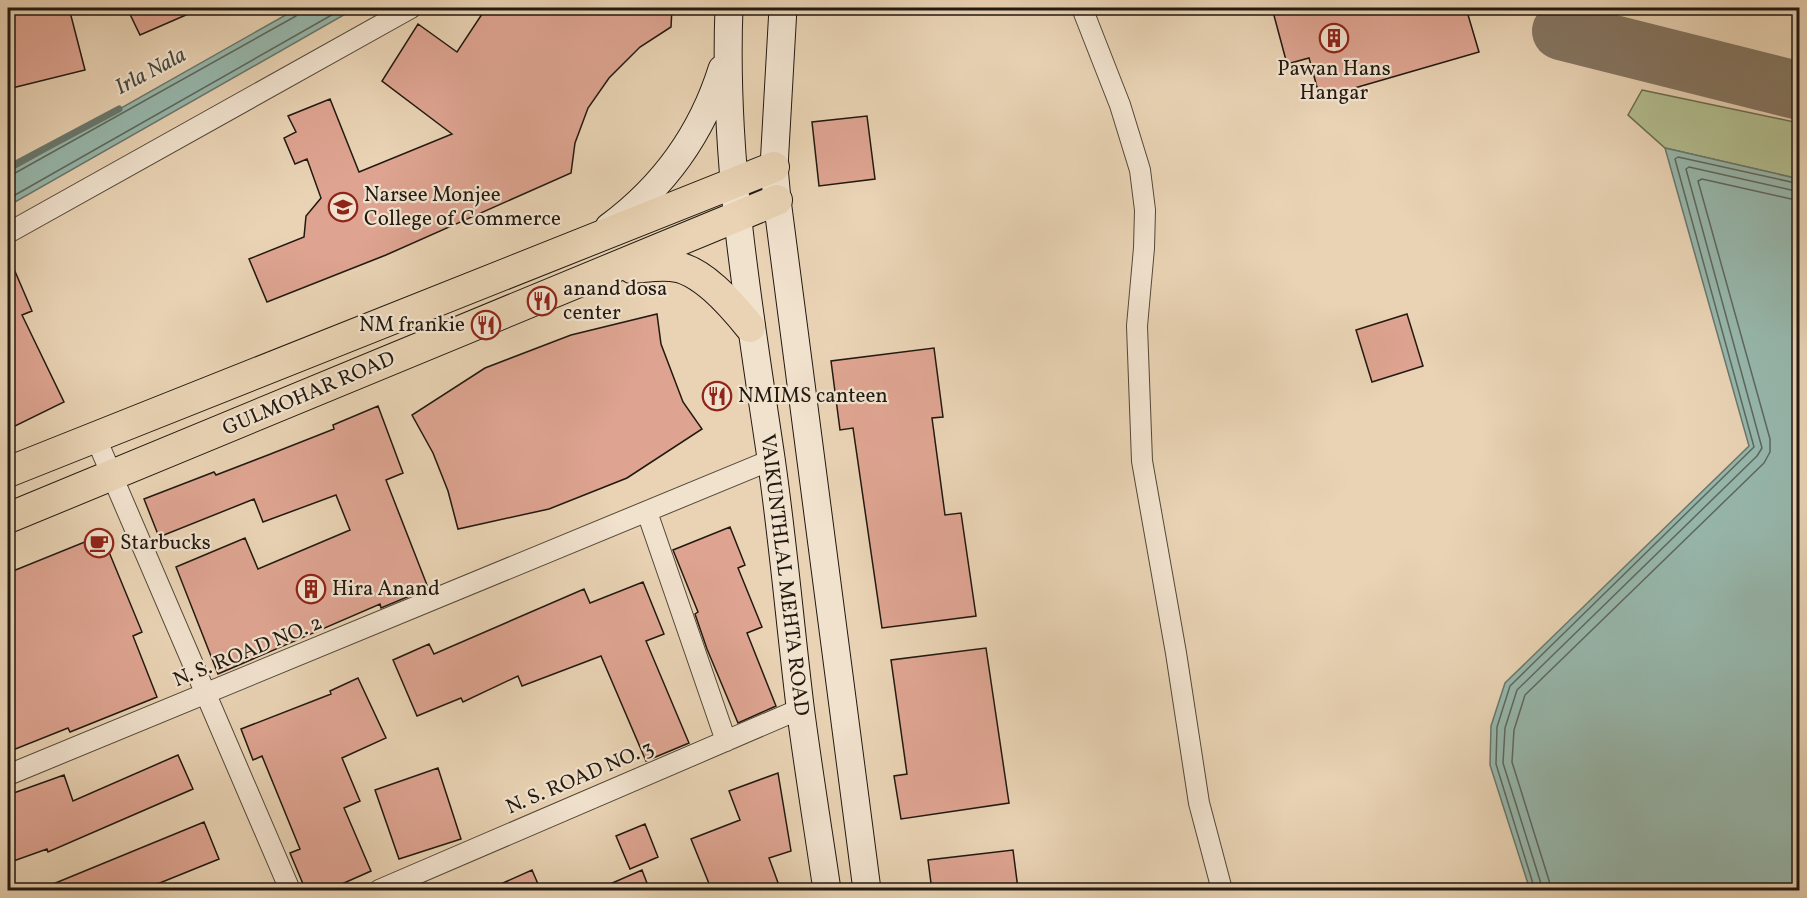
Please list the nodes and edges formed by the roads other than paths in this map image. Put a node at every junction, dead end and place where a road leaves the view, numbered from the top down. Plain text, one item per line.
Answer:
1 (411, 8) edge
2 (729, 8) edge
3 (783, 8) edge
4 (1082, 8) edge
5 (727, 54) junction
6 (774, 167) junction
7 (733, 183) junction
8 (777, 200) junction
9 (737, 215) junction
10 (8, 233) edge
11 (596, 237) junction
12 (608, 270) junction
13 (750, 327) junction
14 (308, 351) junction
15 (323, 388) junction
16 (94, 436) junction
17 (771, 460) junction
18 (8, 472) edge
19 (112, 476) junction
20 (647, 512) junction
21 (8, 518) edge
22 (205, 696) junction
23 (800, 709) junction
24 (726, 741) junction
25 (8, 775) edge
26 (290, 891) edge
27 (378, 891) edge
28 (827, 891) edge
29 (867, 891) edge
30 (1222, 891) edge

1 - 10 street
2 - 5 main road, VAIKUNTHLAL MEHTA ROAD
3 - 6 main road, VAIKUNTHLAL MEHTA ROAD
4 - 30 street
5 - 7 main road, VAIKUNTHLAL MEHTA ROAD
5 - 11 main road
6 - 7 main road, GULMOHAR ROAD
6 - 8 main road, VAIKUNTHLAL MEHTA ROAD
7 - 9 main road, VAIKUNTHLAL MEHTA ROAD
7 - 11 main road, GULMOHAR ROAD
8 - 9 main road, GULMOHAR ROAD
8 - 29 main road, VAIKUNTHLAL MEHTA ROAD
9 - 12 main road, GULMOHAR ROAD
9 - 13 main road, VAIKUNTHLAL MEHTA ROAD
11 - 14 main road, GULMOHAR ROAD
12 - 13 main road
12 - 15 main road, GULMOHAR ROAD
13 - 17 main road, VAIKUNTHLAL MEHTA ROAD
14 - 15 main road
14 - 16 main road, GULMOHAR ROAD
15 - 19 main road, GULMOHAR ROAD
16 - 18 main road, GULMOHAR ROAD
16 - 19 street
17 - 20 street, N. S. ROAD NO. 2
17 - 23 main road, VAIKUNTHLAL MEHTA ROAD
19 - 21 main road, GULMOHAR ROAD
19 - 22 street
20 - 22 street, N. S. ROAD NO. 2
20 - 24 street
22 - 25 street, N. S. ROAD NO. 2
22 - 26 street
23 - 24 street, N. S. ROAD NO. 3
23 - 28 main road, VAIKUNTHLAL MEHTA ROAD
24 - 27 street, N. S. ROAD NO. 3

